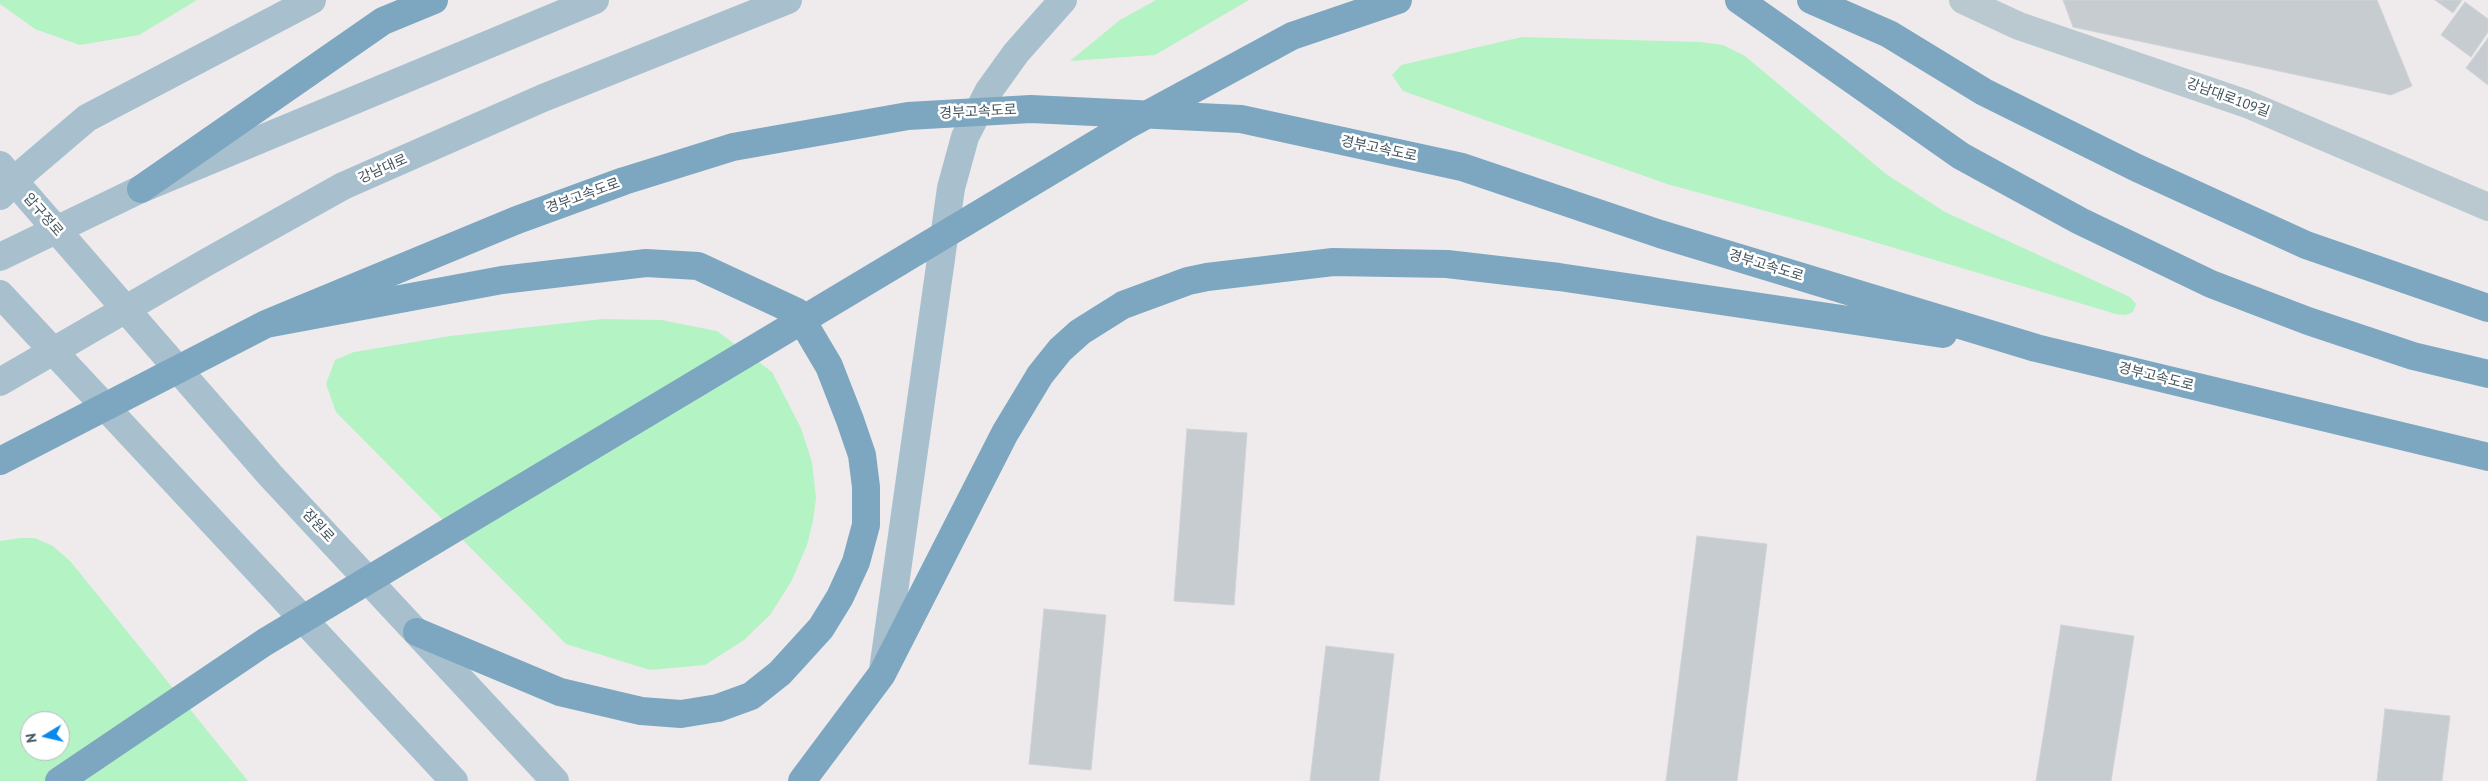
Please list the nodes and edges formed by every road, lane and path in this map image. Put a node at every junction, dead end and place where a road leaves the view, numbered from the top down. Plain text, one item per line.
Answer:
1 (434, 0) edge
2 (595, 0) edge
3 (788, 0) edge
4 (1063, 0) edge
5 (1398, 0) edge
6 (1739, 0) edge
7 (1810, 0) edge
8 (1963, 0) edge
9 (302, 2) edge
10 (0, 165) edge
11 (141, 189) junction
12 (0, 196) edge
13 (2488, 207) edge
14 (0, 257) edge
15 (87, 265) joint
16 (0, 294) edge
17 (2488, 308) edge
18 (266, 324) junction
19 (2036, 348) junction
20 (2488, 374) edge
21 (0, 382) edge
22 (9, 456) edge
23 (2488, 457) edge
24 (417, 632) junction
25 (882, 674) junction
26 (59, 781) edge
27 (454, 781) edge
28 (555, 781) edge
29 (802, 781) edge

1 - 11 highway
2 - 11 main road
3 - 21 main road, 강남대로
4 - 25 main road
5 - 26 highway
6 - 20 highway
7 - 17 highway
8 - 13 street, 강남대로109길
9 - 12 main road
10 - 15 main road, 압구정로
11 - 14 main road
15 - 24 main road, 잠원로
16 - 27 main road
18 - 19 highway, 경부고속도로
18 - 22 highway
18 - 24 highway
19 - 23 highway, 경부고속도로
19 - 25 highway
24 - 28 main road, 잠원로
25 - 29 highway

